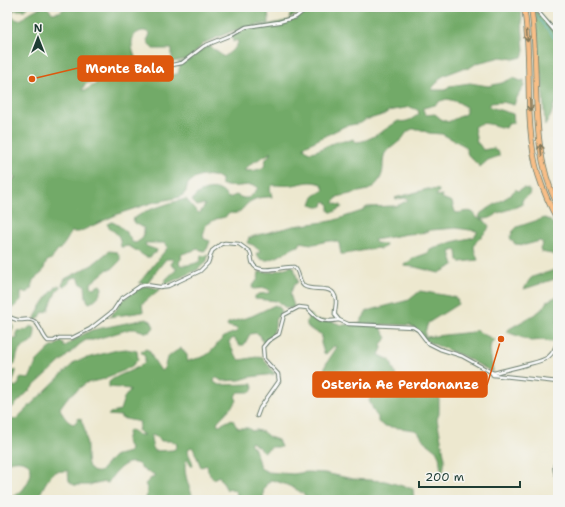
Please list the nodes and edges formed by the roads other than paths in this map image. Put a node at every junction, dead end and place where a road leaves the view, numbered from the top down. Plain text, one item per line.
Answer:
1 (308, 7) edge
2 (524, 7) edge
3 (533, 7) edge
4 (558, 35) edge
5 (156, 62) dead end
6 (558, 206) edge
7 (558, 221) edge
8 (7, 315) edge
9 (339, 320) junction
10 (558, 339) edge
11 (491, 372) junction
12 (558, 382) edge
13 (257, 416) dead end
14 (558, 457) edge
15 (558, 480) edge

1 - 5 street
2 -> 7 highway
3 - 4 street
6 -> 3 highway
8 - 9 street
9 - 11 street
9 - 13 street
10 - 11 street
11 - 12 street
14 - 15 street

